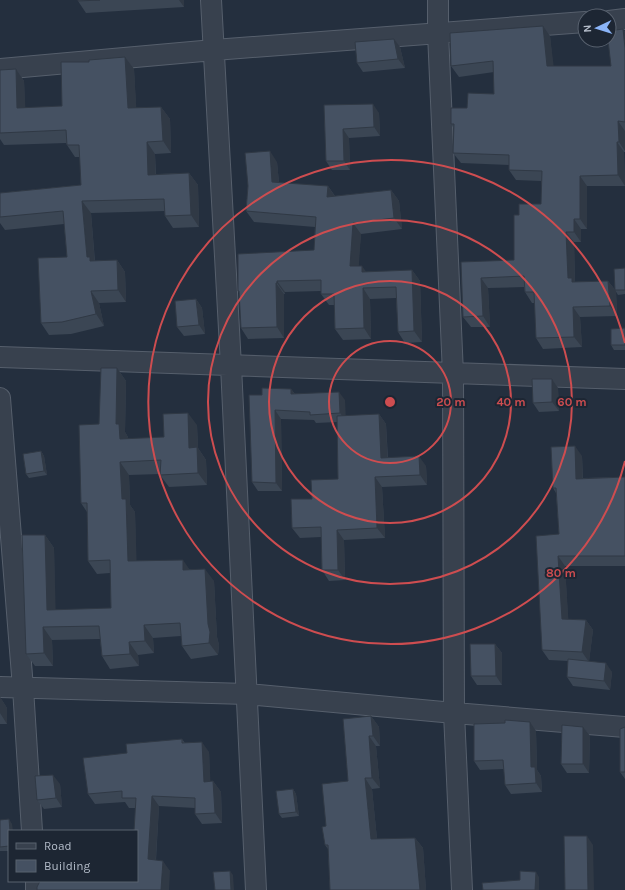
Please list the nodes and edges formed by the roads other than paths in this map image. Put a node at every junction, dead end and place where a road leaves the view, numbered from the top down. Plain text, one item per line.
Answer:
1 (211, 0) edge
2 (438, 0) edge
3 (577, 23) edge
4 (438, 33) junction
5 (214, 50) junction
6 (0, 69) edge
7 (0, 357) edge
8 (231, 366) junction
9 (453, 374) junction
10 (625, 379) edge
11 (0, 398) edge
12 (0, 687) edge
13 (23, 688) junction
14 (247, 694) junction
15 (454, 713) junction
16 (625, 727) edge
17 (32, 830) edge
18 (256, 890) edge
19 (462, 890) edge

1 - 5 street
2 - 4 street
3 - 4 street
4 - 5 street
4 - 9 street
5 - 6 street
5 - 8 street
7 - 8 street
8 - 9 street
8 - 14 street
9 - 10 street
9 - 15 street
11 - 13 street
12 - 13 street
13 - 14 street
13 - 17 street
14 - 15 street
14 - 18 street
15 - 16 street
15 - 19 street

